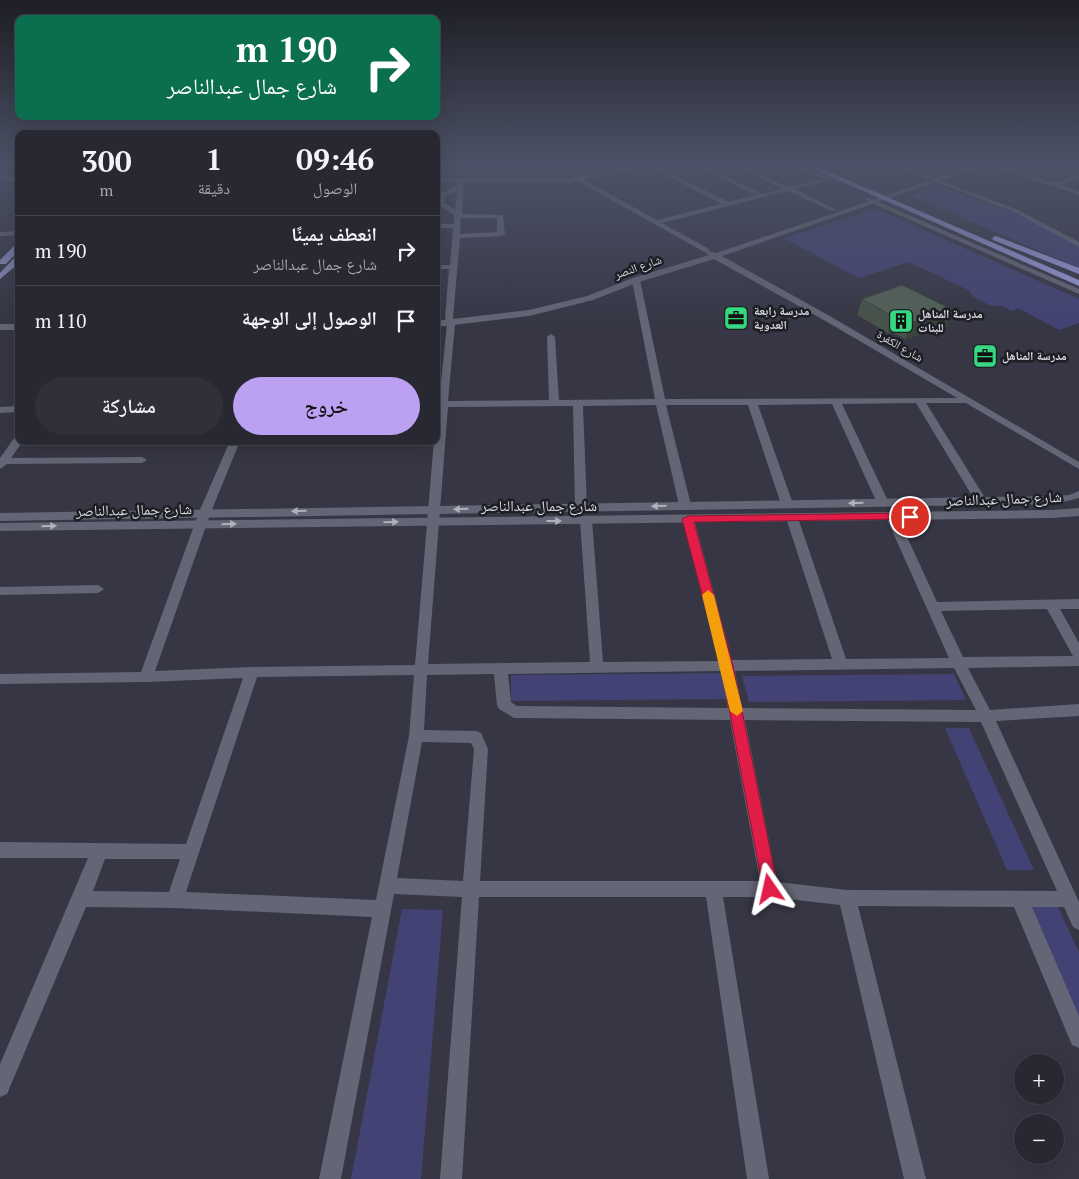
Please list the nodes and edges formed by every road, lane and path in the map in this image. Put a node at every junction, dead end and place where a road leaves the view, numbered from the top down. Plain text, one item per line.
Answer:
1 (458, 219) edge
2 (500, 219) edge
3 (648, 219) edge
4 (670, 219) edge
5 (805, 219) edge
6 (819, 219) edge
7 (927, 219) edge
8 (931, 219) edge
9 (939, 219) edge
10 (1031, 219) edge
11 (655, 223) junction
12 (440, 226) edge
13 (457, 226) junction
14 (15, 233) edge
15 (0, 234) edge
16 (456, 236) junction
17 (1079, 245) edge
18 (15, 250) edge
19 (706, 250) junction
20 (715, 256) junction
21 (15, 262) edge
22 (0, 265) edge
23 (440, 267) edge
24 (453, 267) junction
25 (1079, 272) edge
26 (0, 278) edge
27 (636, 280) junction
28 (1079, 284) edge
29 (1079, 292) edge
30 (440, 319) edge
31 (450, 321) junction
32 (0, 322) edge
33 (15, 322) edge
34 (440, 323) edge
35 (0, 327) edge
36 (15, 327) edge
37 (551, 337) dead end
38 (919, 400) junction
39 (967, 400) junction
40 (660, 401) junction
41 (836, 401) junction
42 (752, 402) junction
43 (554, 403) junction
44 (578, 403) junction
45 (440, 404) edge
46 (15, 409) edge
47 (0, 410) edge
48 (15, 445) edge
49 (233, 445) edge
50 (437, 445) edge
51 (142, 460) dead end
52 (2, 463) edge
53 (1079, 466) edge
54 (1079, 494) edge
55 (981, 501) junction
56 (882, 503) junction
57 (787, 504) junction
58 (685, 506) junction
59 (582, 508) junction
60 (1079, 512) edge
61 (432, 516) junction
62 (0, 517) edge
63 (892, 517) junction
64 (203, 518) junction
65 (792, 518) junction
66 (688, 519) junction
67 (586, 520) junction
68 (0, 527) edge
69 (98, 589) dead end
70 (0, 591) edge
71 (1079, 604) edge
72 (1051, 605) junction
73 (933, 607) junction
74 (1079, 655) edge
75 (1079, 661) edge
76 (959, 664) junction
77 (841, 665) junction
78 (727, 666) junction
79 (597, 667) junction
80 (500, 668) junction
81 (420, 670) junction
82 (252, 672) junction
83 (146, 677) junction
84 (0, 679) edge
85 (1079, 710) edge
86 (738, 715) junction
87 (986, 716) junction
88 (416, 736) junction
89 (0, 850) edge
90 (98, 852) junction
91 (190, 852) junction
92 (388, 886) junction
93 (770, 889) junction
94 (472, 890) junction
95 (713, 890) junction
96 (847, 898) junction
97 (81, 899) junction
98 (1068, 899) junction
99 (174, 900) junction
100 (1020, 900) junction
101 (382, 909) junction
102 (1079, 921) edge
103 (1079, 1038) edge
104 (7, 1055) edge
105 (0, 1088) edge
106 (330, 1179) edge
107 (451, 1179) edge
108 (758, 1179) edge
109 (915, 1179) edge

1 - 13 street
2 - 16 street
3 - 11 street, شارع الكفرة
4 - 11 street
5 - 19 street, شارع النصر
6 - 20 street, شارع النصر
7 - 29 street
8 - 28 highway
9 - 25 highway
10 - 17 street
11 - 19 street, شارع الكفرة
12 - 13 street
13 - 16 street
14 - 15 street
16 - 24 street
18 - 22 main road
19 - 20 street, شارع الكفرة
19 - 31 street, شارع النصر
20 - 27 street, شارع النصر
20 - 39 street, شارع الكفرة
21 - 26 main road
23 - 24 street
24 - 31 street
27 - 31 street, شارع النصر
27 - 40 street
30 - 31 street, شارع النصر
31 - 34 street, شارع النصر
31 - 45 street
32 - 33 street
35 - 36 street
37 - 43 street
38 - 39 street
38 - 41 street
38 - 55 street
39 - 53 street, شارع الكفرة
40 - 42 street
40 - 44 street
40 - 58 street
41 - 42 street
41 - 56 street
42 - 57 street
43 - 44 street
43 - 45 street
44 - 59 street
46 - 47 street
48 - 52 street
49 - 64 street
50 - 61 street
51 - 52 street
54 - 55 street
55 - 56 street
56 -> 57 street
57 - 58 street
58 -> 59 street
59 -> 61 street
60 - 63 street, شارع جمال عبدالناصر
61 - 64 street, شارع جمال عبدالناصر
61 -> 67 street, شارع جمال عبدالناصر
61 - 81 street
62 - 64 street
63 - 65 street, شارع جمال عبدالناصر
63 - 73 street
68 -> 64 street, شارع جمال عبدالناصر
64 - 83 street
65 - 66 street, شارع جمال عبدالناصر
65 - 77 street
66 - 67 street, شارع جمال عبدالناصر
66 - 78 street
67 - 79 street
69 - 70 street
71 - 72 street
72 - 73 street
72 - 74 street
73 - 76 street
75 - 76 street
76 - 77 street
76 - 87 street
77 - 78 street
78 - 79 street
78 - 86 street
79 - 80 street
80 - 81 street
80 - 86 street
81 - 82 street
81 - 88 street
82 - 83 street
82 - 91 street
83 - 84 street
85 - 87 street
86 - 87 street
86 - 93 street
87 - 98 street
88 - 92 street
88 - 94 street
89 - 90 street
90 - 91 street
90 - 97 street
91 - 99 street
92 - 94 street
92 - 101 street
93 - 95 street
93 - 96 street
94 - 95 street
94 - 107 street
95 - 108 street
96 - 100 street
96 - 109 street
97 - 99 street
97 - 104 street
98 - 100 street
98 - 102 street
99 - 101 street
100 - 103 street
101 - 106 street
104 - 105 street

